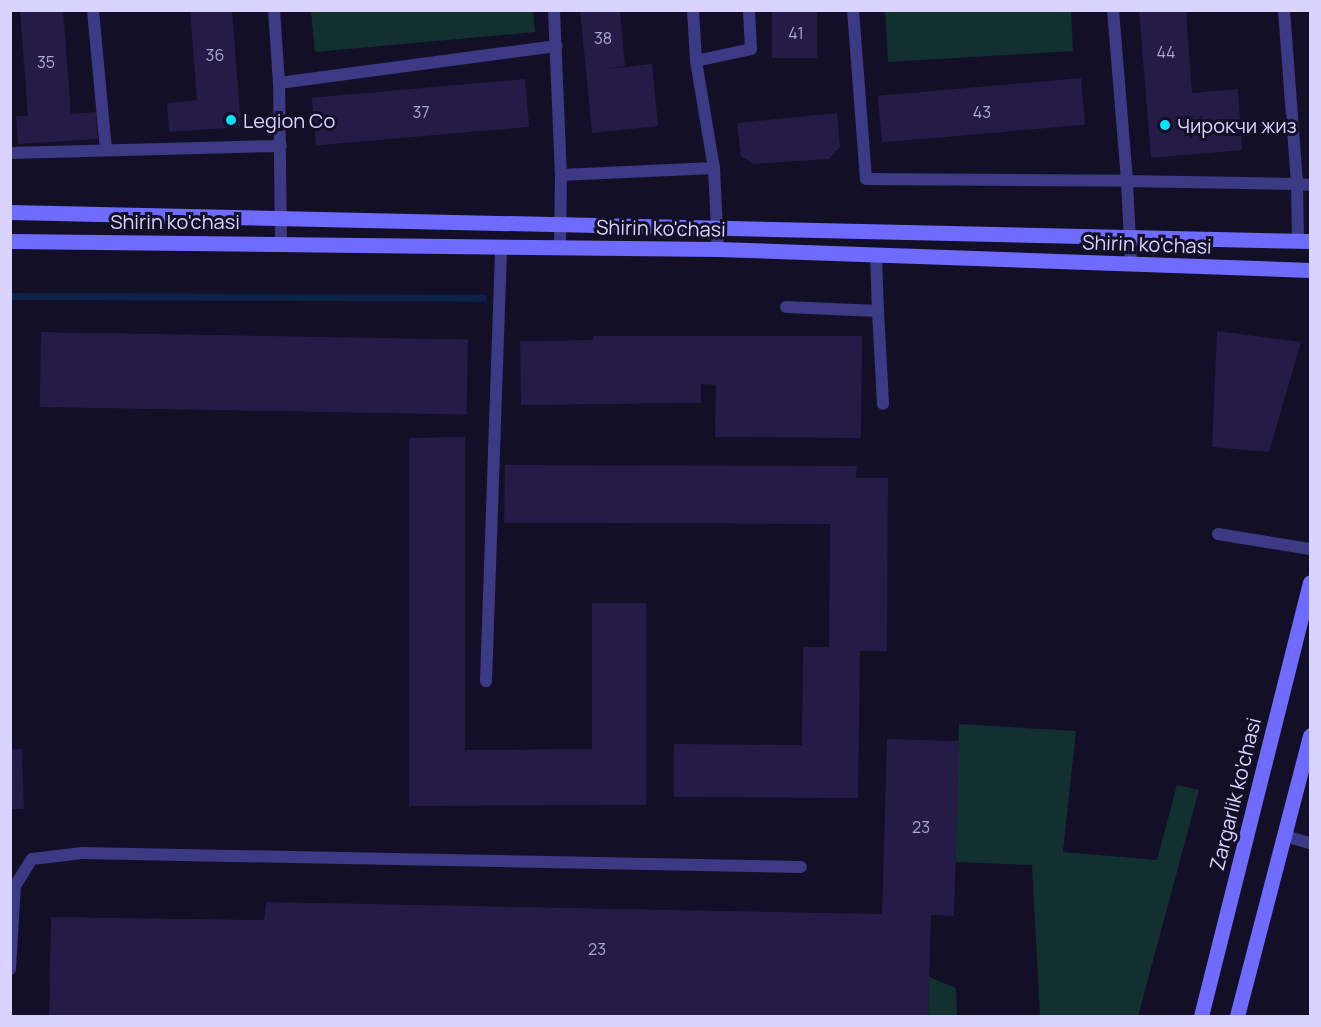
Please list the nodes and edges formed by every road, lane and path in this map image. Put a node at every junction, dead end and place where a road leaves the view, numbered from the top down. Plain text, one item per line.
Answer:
1 (93, 10) edge
2 (274, 10) edge
3 (554, 10) edge
4 (693, 10) edge
5 (749, 10) edge
6 (854, 10) edge
7 (1113, 10) edge
8 (1284, 10) edge
9 (557, 46) junction
10 (696, 61) junction
11 (279, 83) junction
12 (281, 146) junction
13 (106, 149) junction
14 (10, 153) edge
15 (714, 168) junction
16 (561, 175) junction
17 (1127, 182) junction
18 (1297, 184) junction
19 (1311, 184) edge
20 (10, 212) edge
21 (283, 216) junction
22 (560, 222) junction
23 (718, 226) junction
24 (1131, 236) junction
25 (10, 241) edge
26 (1304, 241) edge
27 (281, 242) junction
28 (501, 246) junction
29 (560, 247) junction
30 (718, 249) junction
31 (876, 255) junction
32 (1131, 264) junction
33 (1311, 270) edge
34 (786, 308) dead end
35 (878, 311) junction
36 (883, 404) dead end
37 (1218, 534) dead end
38 (1311, 549) edge
39 (1311, 582) edge
40 (486, 681) dead end
41 (1311, 735) edge
42 (1285, 836) junction
43 (1311, 843) edge
44 (801, 867) dead end
45 (10, 969) edge
46 (1201, 1017) edge
47 (1237, 1017) edge

1 - 13 lane
2 - 11 lane
3 - 9 lane
4 - 10 lane
5 - 10 lane
6 - 17 lane
7 - 17 lane
8 - 18 lane
9 - 11 lane
9 - 16 lane
10 - 15 lane
11 - 12 lane
12 - 13 lane
12 - 21 lane
13 - 14 lane
15 - 16 lane
15 - 23 lane
16 - 22 lane
17 - 18 lane
17 - 24 lane
18 - 19 lane
18 - 26 lane
20 - 21 main road, Shirin ko'chasi
21 - 22 main road, Shirin ko'chasi
21 - 27 lane
22 - 23 main road, Shirin ko'chasi
22 - 29 lane
23 - 24 main road, Shirin ko'chasi
23 - 30 lane
24 - 26 main road, Shirin ko'chasi
24 - 32 lane
25 - 27 main road, Shirin ko'chasi
27 - 28 main road, Shirin ko'chasi
28 - 29 main road, Shirin ko'chasi
28 - 40 lane
29 - 30 main road, Shirin ko'chasi
30 - 31 main road, Shirin ko'chasi
31 - 32 main road, Shirin ko'chasi
31 - 35 lane
32 - 33 main road, Shirin ko'chasi
34 - 35 lane
35 - 36 lane
37 - 38 lane
39 - 46 main road, Zargarlik ko'chasi
41 - 42 main road
42 - 43 lane
42 - 47 main road
44 - 45 lane

